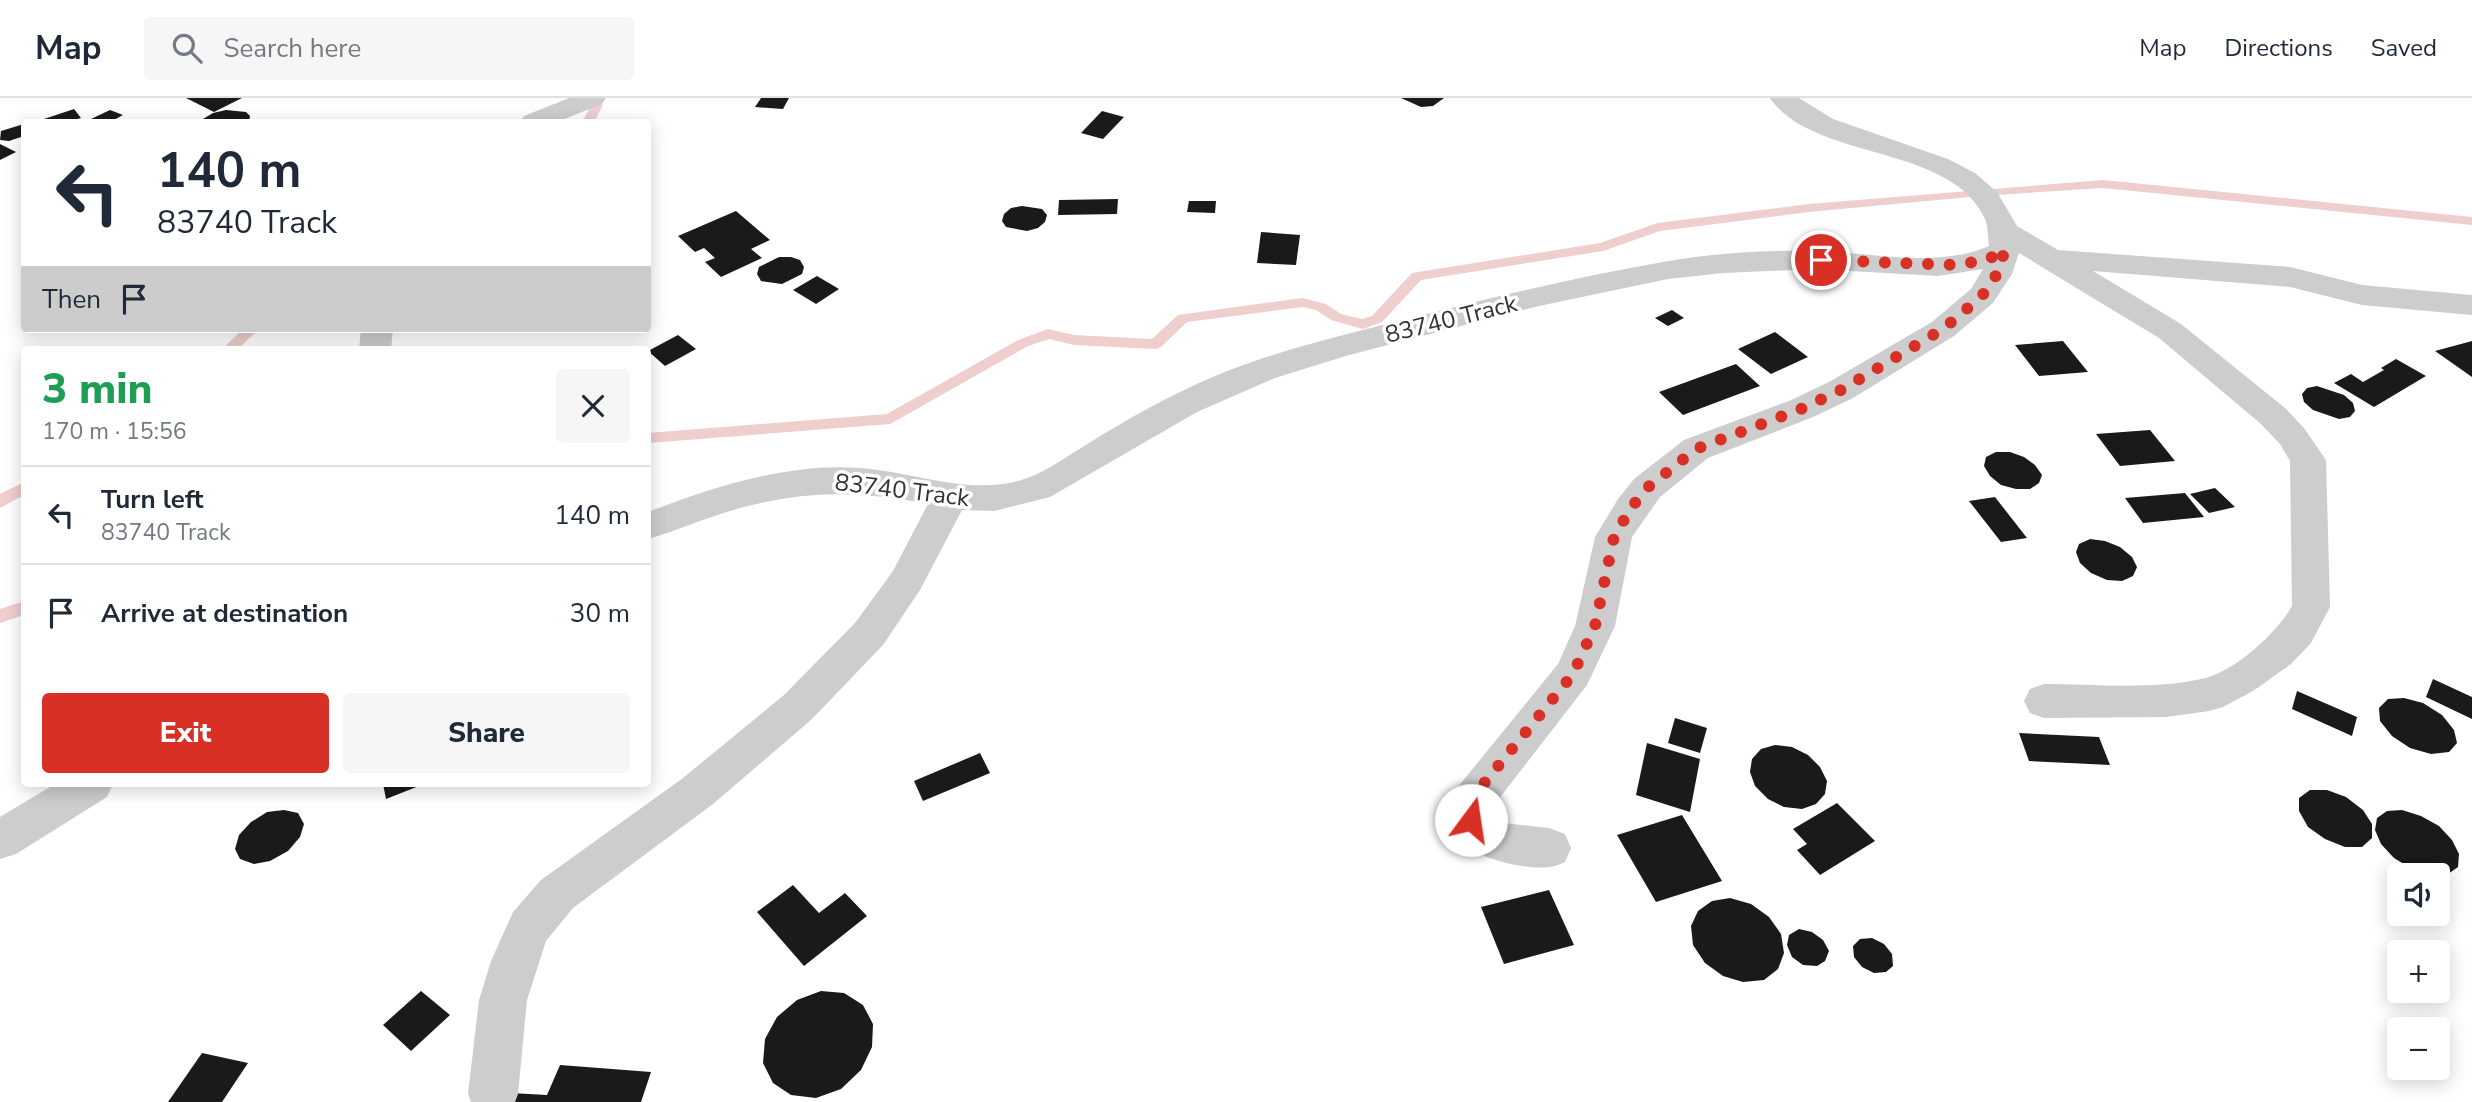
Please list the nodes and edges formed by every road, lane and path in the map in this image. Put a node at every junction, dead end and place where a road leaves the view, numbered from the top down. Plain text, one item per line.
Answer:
1 (593, 98) edge
2 (1783, 98) edge
3 (541, 119) edge
4 (2005, 241) junction
5 (2051, 258) junction
6 (2472, 305) edge
7 (950, 497) junction
8 (651, 525) edge
9 (2044, 701) dead end
10 (87, 787) edge
11 (0, 840) edge
12 (1549, 848) dead end
13 (493, 1094) dead end

1 - 3 street
2 - 4 street
4 - 5 street
4 - 7 street, 83740 Track
4 - 12 street
5 - 6 street
5 - 9 street
7 - 8 street, 83740 Track
7 - 13 street
10 - 11 street

